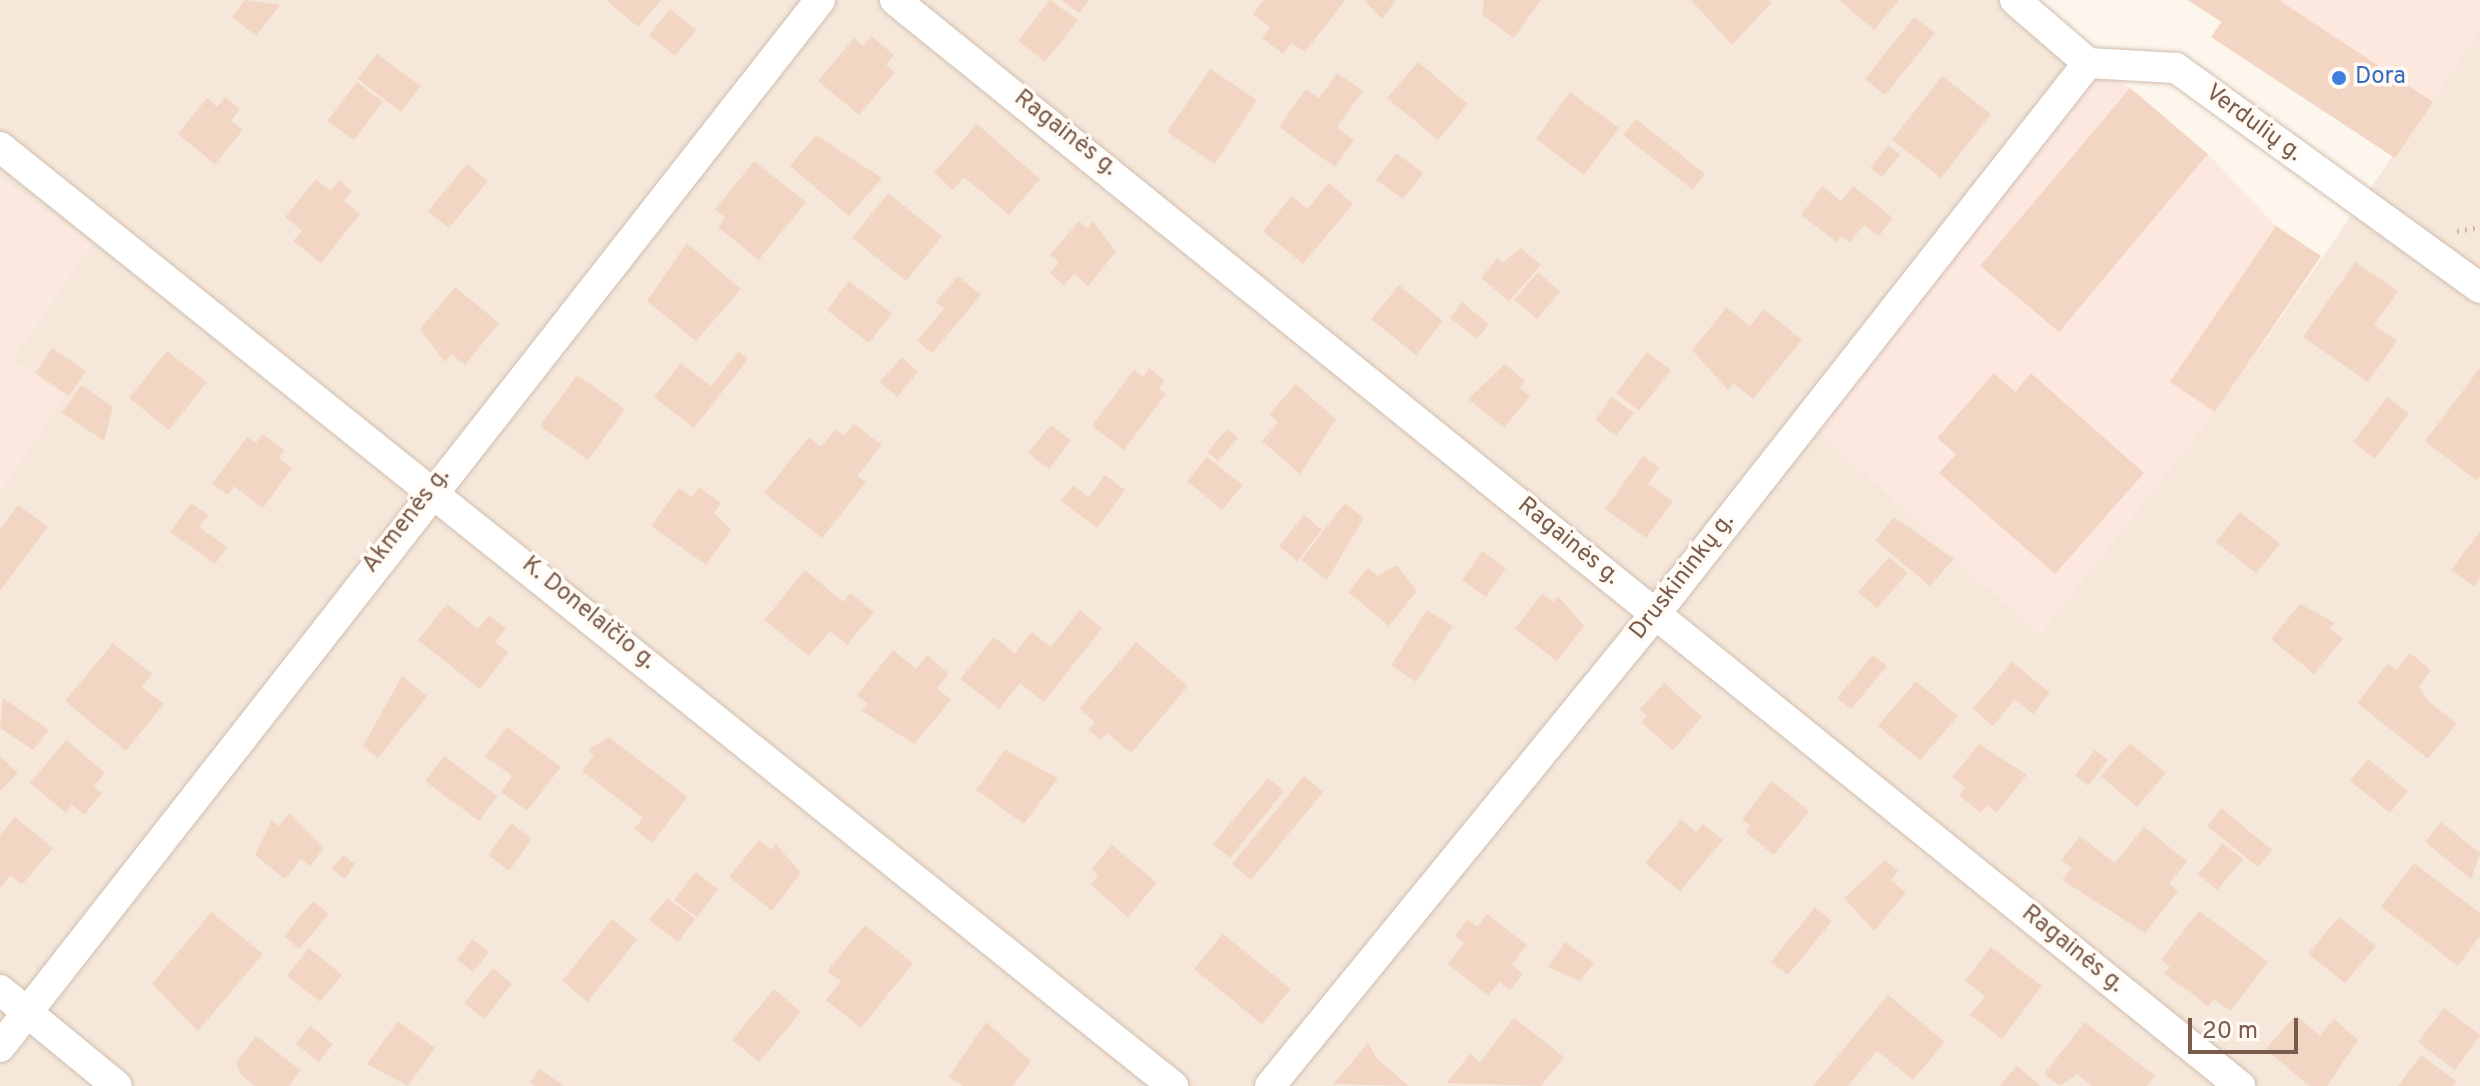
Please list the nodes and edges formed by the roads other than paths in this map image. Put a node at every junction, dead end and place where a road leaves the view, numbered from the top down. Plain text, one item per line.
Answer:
1 (820, 0) edge
2 (895, 0) edge
3 (2015, 0) edge
4 (2088, 63) junction
5 (0, 147) edge
6 (2480, 288) edge
7 (431, 488) junction
8 (1656, 613) junction
9 (0, 990) edge
10 (28, 1013) junction
11 (0, 1047) edge
12 (117, 1086) edge
13 (1173, 1086) edge
14 (1270, 1086) edge
15 (2240, 1086) edge

1 - 7 street, Akmenės g.
2 - 8 street, Ragainės g.
3 - 4 street
4 - 6 street, Verdulių g.
4 - 8 street, Druskininkų g.
5 - 7 street, K. Donelaičio g.
7 - 10 street, Akmenės g.
7 - 13 street, K. Donelaičio g.
8 - 14 street, Druskininkų g.
8 - 15 street, Ragainės g.
9 - 10 street
10 - 11 street, Akmenės g.
10 - 12 street

